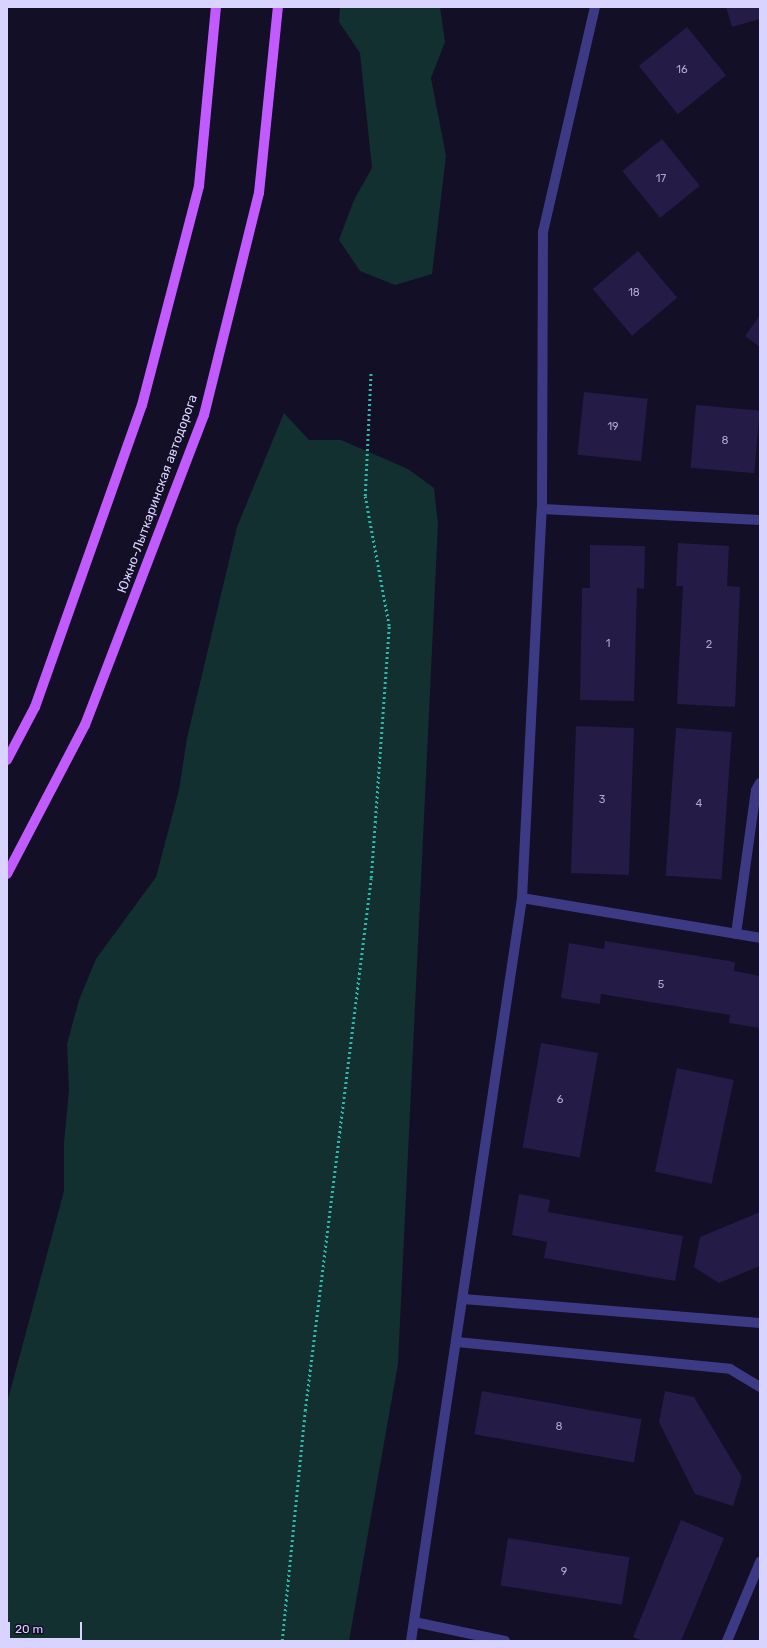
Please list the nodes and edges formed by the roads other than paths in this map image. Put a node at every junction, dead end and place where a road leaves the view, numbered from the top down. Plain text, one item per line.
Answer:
1 (216, 7) edge
2 (278, 7) edge
3 (595, 7) edge
4 (542, 509) junction
5 (760, 520) edge
6 (7, 760) edge
7 (760, 783) edge
8 (7, 874) edge
9 (522, 898) junction
10 (736, 934) junction
11 (760, 938) edge
12 (463, 1299) junction
13 (760, 1323) edge
14 (457, 1342) junction
15 (760, 1388) edge
16 (760, 1562) edge
17 (414, 1622) junction
18 (411, 1641) edge
19 (505, 1641) edge
20 (727, 1641) edge

1 - 6 main road
2 - 8 main road, Южно-Лыткаринская автодорога
3 - 4 lane
4 - 5 lane
4 - 9 lane
7 - 10 lane
9 - 10 lane
9 - 12 lane
10 - 11 lane
12 - 13 lane
12 - 14 lane
14 - 15 lane
14 - 17 lane
16 - 20 lane
17 - 18 lane
17 - 19 lane

